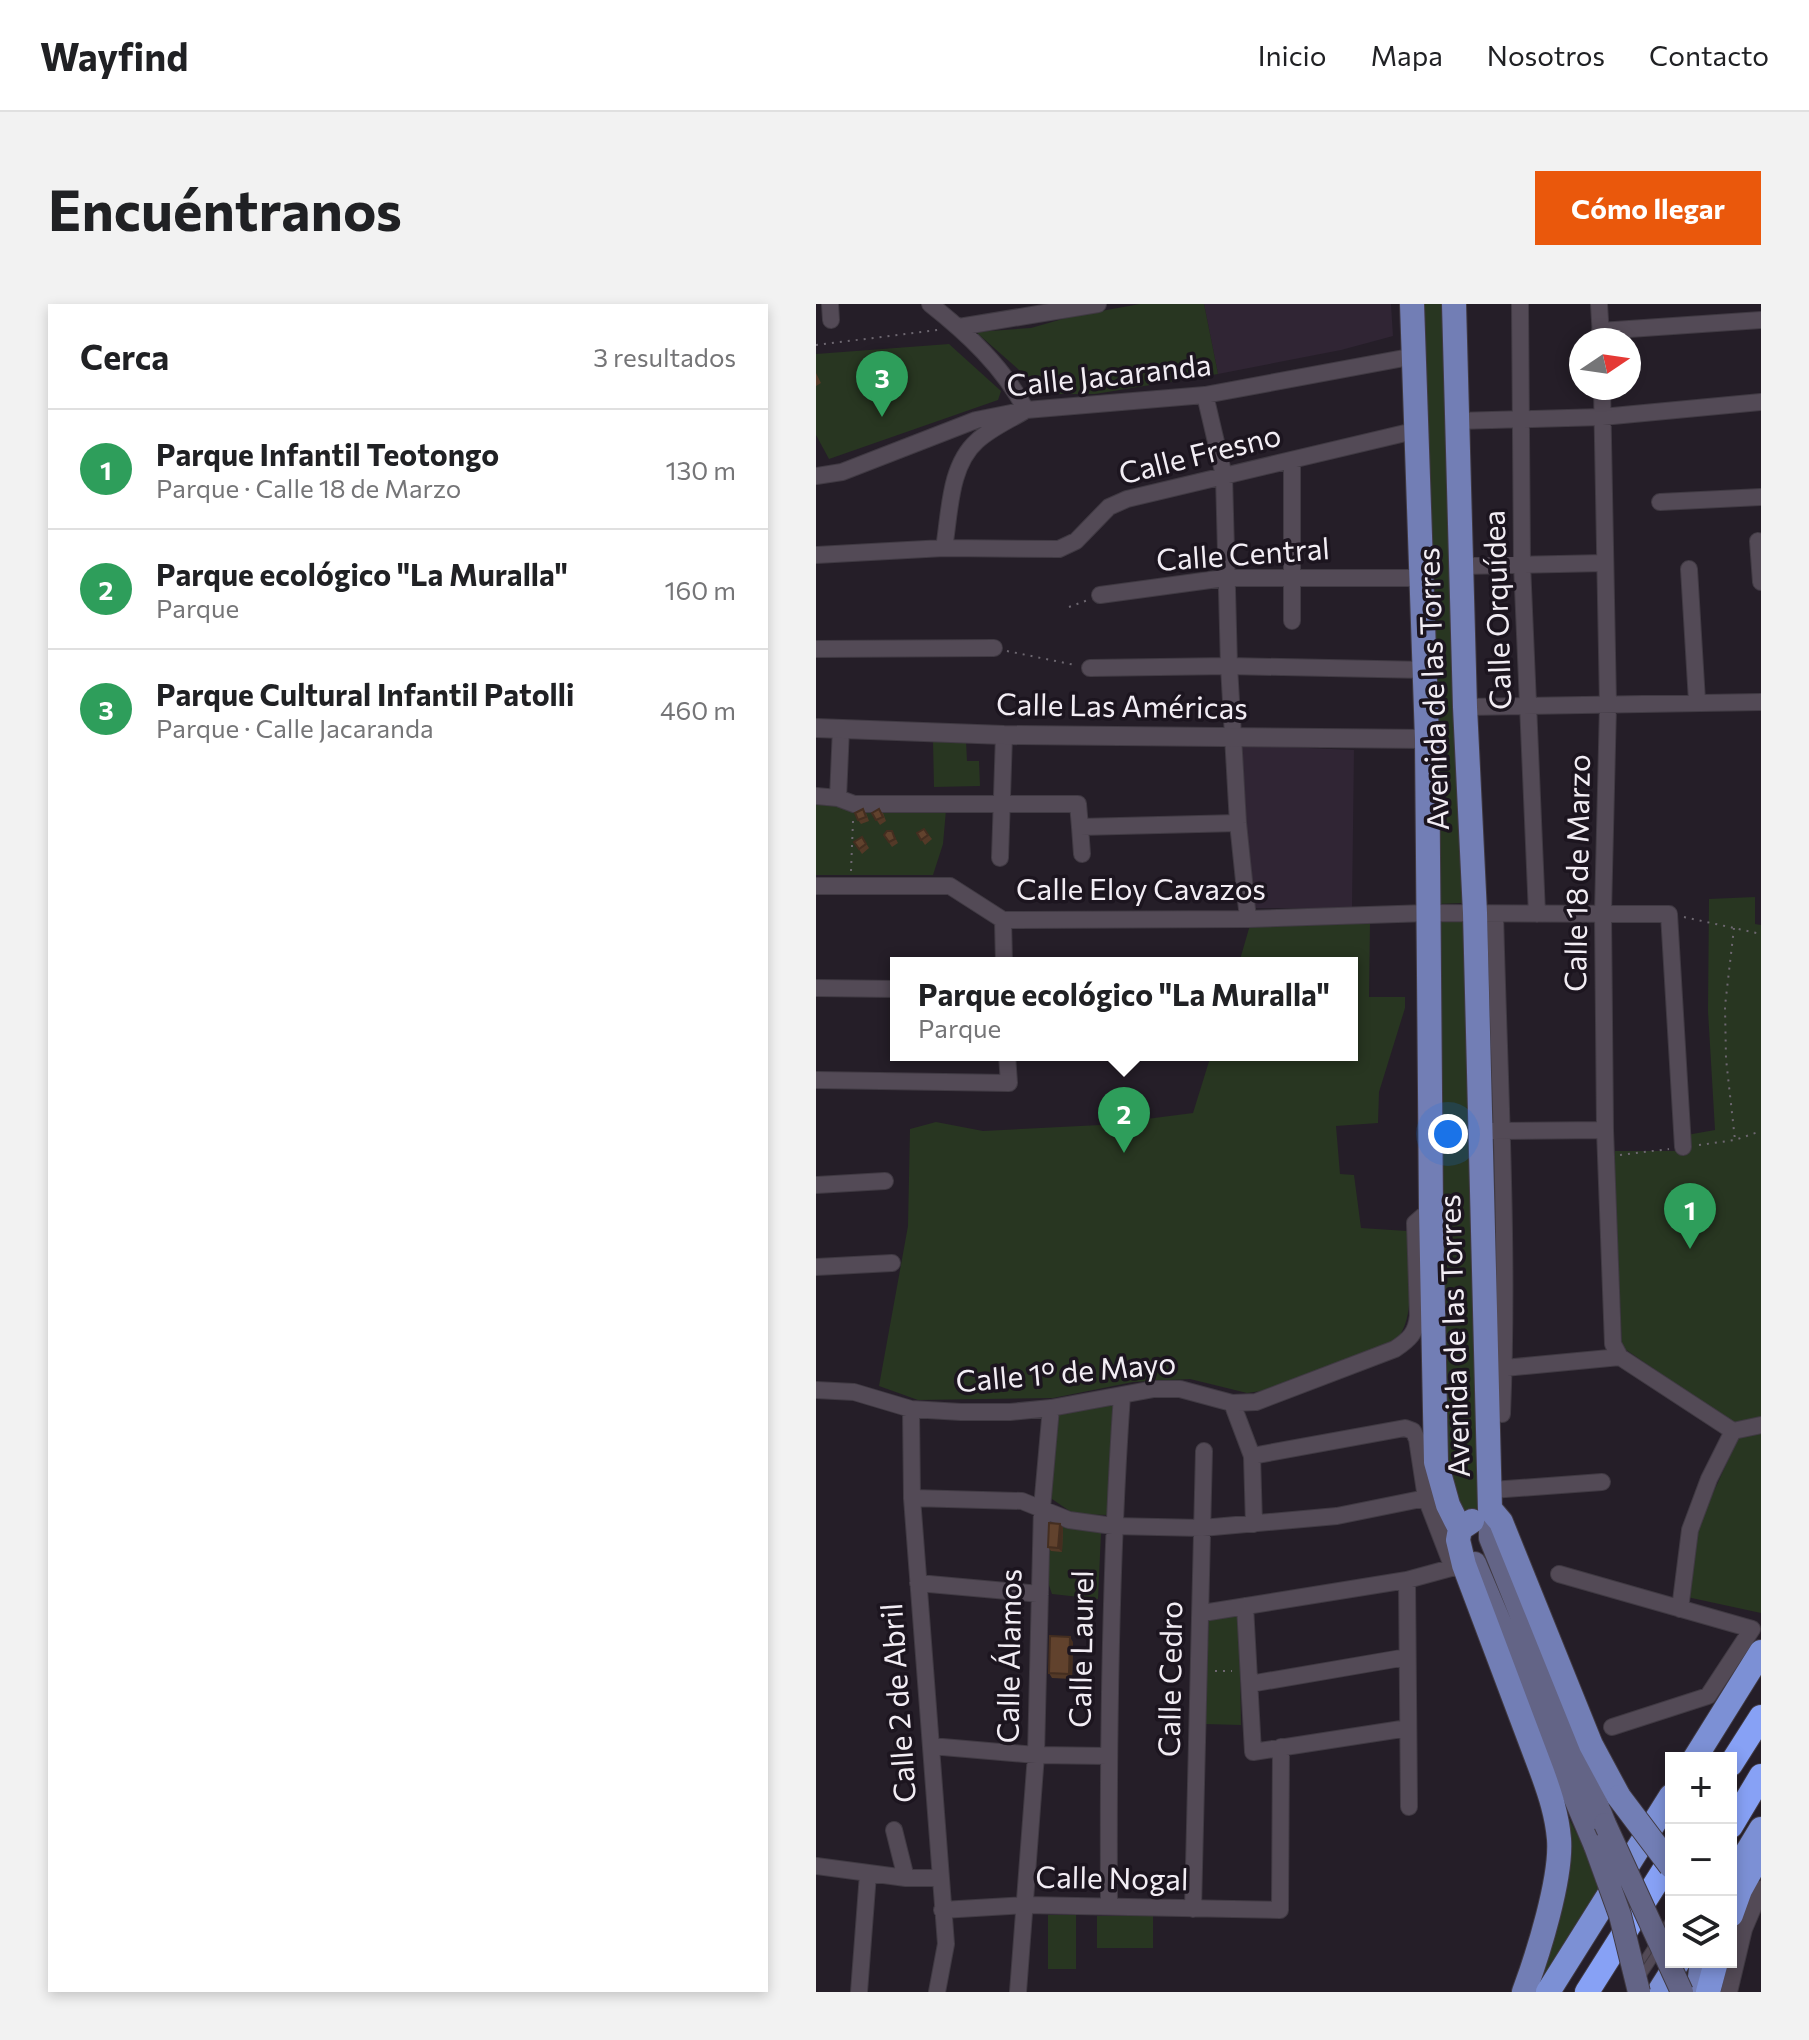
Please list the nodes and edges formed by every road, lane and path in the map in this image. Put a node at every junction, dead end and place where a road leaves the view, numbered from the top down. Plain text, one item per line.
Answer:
1 (930, 304) edge
2 (1098, 304) edge
3 (1412, 304) edge
4 (1454, 304) edge
5 (1520, 304) edge
6 (1599, 304) edge
7 (1048, 307) edge
8 (1761, 320) edge
9 (959, 327) junction
10 (1600, 328) edge
11 (1641, 332) edge
12 (816, 345) edge
13 (1415, 356) junction
14 (1205, 395) junction
15 (1602, 400) edge
16 (1761, 402) edge
17 (1026, 410) junction
18 (1602, 417) junction
19 (1521, 418) junction
20 (1457, 421) junction
21 (1418, 430) junction
22 (1292, 461) junction
23 (816, 476) edge
24 (1224, 476) junction
25 (1761, 497) edge
26 (1660, 502) dead end
27 (1758, 541) dead end
28 (944, 548) junction
29 (816, 555) edge
30 (1605, 563) junction
31 (1522, 564) junction
32 (1461, 566) junction
33 (1689, 569) dead end
34 (1293, 576) junction
35 (1225, 578) junction
36 (1422, 578) junction
37 (1761, 582) edge
38 (1100, 595) joint
39 (1069, 607) dead end
40 (1292, 621) dead end
41 (994, 648) joint
42 (816, 649) edge
43 (1229, 666) junction
44 (1090, 668) joint
45 (1425, 670) junction
46 (1697, 701) junction
47 (1761, 702) edge
48 (1608, 705) junction
49 (1529, 706) junction
50 (1465, 707) junction
51 (816, 728) edge
52 (841, 728) junction
53 (1004, 735) junction
54 (1234, 736) junction
55 (1427, 739) junction
56 (816, 796) edge
57 (846, 801) junction
58 (1000, 804) junction
59 (1238, 823) junction
60 (1080, 827) junction
61 (1082, 854) dead end
62 (1000, 858) dead end
63 (816, 886) edge
64 (851, 886) junction
65 (1428, 913) junction
66 (1603, 913) junction
67 (1485, 914) junction
68 (1537, 914) junction
69 (1669, 914) junction
70 (1248, 919) junction
71 (1003, 920) junction
72 (1734, 928) junction
73 (1761, 934) edge
74 (1004, 957) edge
75 (816, 988) edge
76 (890, 989) edge
77 (1007, 1061) edge
78 (816, 1080) edge
79 (1605, 1130) junction
80 (1491, 1131) junction
81 (1761, 1131) edge
82 (1683, 1147) dead end
83 (885, 1181) dead end
84 (816, 1185) edge
85 (1431, 1209) junction
86 (892, 1263) dead end
87 (816, 1267) edge
88 (1620, 1357) junction
89 (1504, 1368) junction
90 (816, 1390) edge
91 (1122, 1395) junction
92 (1232, 1403) junction
93 (1051, 1408) junction
94 (911, 1409) junction
95 (1502, 1414) dead end
96 (1761, 1425) edge
97 (1733, 1431) junction
98 (1204, 1451) dead end
99 (1252, 1456) junction
100 (1602, 1482) dead end
101 (912, 1498) junction
102 (1426, 1498) junction
103 (1491, 1499) junction
104 (1042, 1508) junction
105 (1254, 1524) junction
106 (1113, 1526) junction
107 (1202, 1528) junction
108 (1460, 1529) junction
109 (1458, 1566) junction
110 (1559, 1574) dead end
111 (1407, 1580) junction
112 (918, 1583) junction
113 (1040, 1594) junction
114 (1245, 1606) junction
115 (1680, 1609) junction
116 (1209, 1612) dead end
117 (1761, 1652) edge
118 (1407, 1657) junction
119 (1199, 1671) junction
120 (1250, 1678) junction
121 (1761, 1717) edge
122 (1612, 1727) dead end
123 (1408, 1728) junction
124 (931, 1746) junction
125 (1281, 1747) junction
126 (1699, 1752) edge
127 (1036, 1755) junction
128 (1737, 1755) edge
129 (1108, 1756) junction
130 (1761, 1779) edge
131 (1761, 1796) edge
132 (1665, 1806) edge
133 (1409, 1807) dead end
134 (1740, 1828) edge
135 (894, 1830) dead end
136 (1761, 1852) edge
137 (1665, 1858) edge
138 (816, 1866) edge
139 (1665, 1868) edge
140 (868, 1874) junction
141 (906, 1878) junction
142 (940, 1878) junction
143 (1744, 1885) edge
144 (1025, 1905) junction
145 (1109, 1906) junction
146 (1193, 1909) junction
147 (942, 1910) junction
148 (1665, 1935) edge
149 (1665, 1945) edge
150 (1665, 1945) edge
151 (1675, 1968) edge
152 (1701, 1968) edge
153 (1714, 1968) edge
154 (1637, 1987) edge
155 (859, 1992) edge
156 (937, 1992) edge
157 (1018, 1992) edge
158 (1524, 1992) edge
159 (1548, 1992) edge
160 (1587, 1992) edge
161 (1682, 1992) edge
162 (1698, 1992) edge
163 (1708, 1992) edge
164 (1729, 1992) edge

1 - 9 street
2 - 7 street
3 - 13 main road, Avenida de las Torres
4 - 20 main road, Avenida de las Torres
5 - 19 street, Calle Orquídea
6 - 10 street
7 - 9 street
8 - 11 street
9 - 12 path
9 - 17 street
13 - 14 street, Calle Jacaranda
13 - 21 main road, Avenida de las Torres
14 - 17 street, Calle Jacaranda
14 - 24 street
15 - 18 street, Calle 18 de Marzo
16 - 18 street
17 - 23 street, Calle Jacaranda
17 - 28 street
18 - 19 street
18 - 30 street, Calle 18 de Marzo
19 - 20 street
19 - 31 street, Calle Orquídea
20 - 32 main road, Avenida de las Torres
21 - 22 street, Calle Fresno
21 - 36 main road, Avenida de las Torres
22 - 24 street, Calle Fresno
22 - 34 street
24 - 28 street, Calle Fresno
24 - 35 street
25 - 26 street
27 - 37 street
28 - 29 street, Calle Fresno
30 - 31 street
30 - 48 street, Calle 18 de Marzo
31 - 32 street
31 - 49 street, Calle Orquídea
32 - 50 main road, Avenida de las Torres
33 - 46 street
34 - 35 street, Calle Central
34 - 36 street, Calle Central
34 - 40 street
35 - 38 street, Calle Central
35 - 43 street
36 - 45 main road, Avenida de las Torres
38 - 39 path
41 - 42 street
41 - 44 path
43 - 44 street
43 - 45 street
43 - 54 street
45 - 55 main road, Avenida de las Torres
46 - 47 street
46 - 48 street
48 - 49 street
48 - 66 street, Calle 18 de Marzo
49 - 50 street
49 - 68 street, Calle Orquídea
50 - 67 main road, Avenida de las Torres
51 - 52 street, Calle Las Américas
52 - 53 street, Calle Las Américas
52 - 57 street
53 - 54 street, Calle Las Américas
53 - 58 street
54 - 55 street, Calle Las Américas
54 - 59 street
55 - 65 main road, Avenida de las Torres
56 - 57 street
57 - 58 street
57 - 64 path
58 - 60 street
58 - 62 street
59 - 60 street
59 - 70 street
60 - 61 street
63 - 64 street, Calle Eloy Cavazos
64 - 71 street, Calle Eloy Cavazos
65 - 67 street, Calle Eloy Cavazos
65 - 70 street, Calle Eloy Cavazos
65 - 85 main road, Avenida de las Torres
66 - 68 street, Calle Eloy Cavazos
66 - 69 street, Calle Eloy Cavazos
66 - 79 street, Calle 18 de Marzo
67 - 68 street, Calle Eloy Cavazos
67 - 80 main road, Avenida de las Torres
69 - 72 path
69 - 82 street
70 - 71 street, Calle Eloy Cavazos
71 - 74 street
72 - 73 path
72 - 81 path
75 - 76 street
77 - 78 street
79 - 80 street
79 - 88 street, Calle 18 de Marzo
80 - 89 street
80 - 103 main road, Avenida de las Torres
83 - 84 street
85 - 92 street, Calle 1º de Mayo
85 - 108 main road, Avenida de las Torres
86 - 87 street
88 - 89 street
88 - 97 street
89 - 95 street
90 - 94 street, Calle 1º de Mayo
91 - 92 street, Calle 1º de Mayo
91 - 93 street, Calle 1º de Mayo
91 - 106 street, Calle Laurel
92 - 99 street
93 - 94 street, Calle 1º de Mayo
93 - 104 street, Calle Álamos
94 - 101 street, Calle 2 de Abril
96 - 97 street
97 - 115 street
98 - 107 street, Calle Cedro
99 - 102 street
99 - 105 street
100 - 103 street
101 - 104 street
101 - 112 street, Calle 2 de Abril
102 - 105 street
102 - 109 street
103 - 108 main road
103 - 137 main road, bridge
103 - 148 main road, Avenida de las Torres, bridge
104 - 106 street
104 - 113 street, Calle Álamos
105 - 107 street
106 - 107 street
106 - 129 street, Calle Laurel
107 - 119 street, Calle Cedro
108 - 109 main road
108 - 154 main road, Avenida de las Torres, bridge
109 - 111 street
109 - 158 main road
110 - 115 street
111 - 114 street
111 - 118 street
112 - 113 street
112 - 124 street, Calle 2 de Abril
113 - 127 street, Calle Álamos
114 - 116 street
114 - 120 street
115 - 122 street
117 - 126 highway
118 - 120 street
118 - 123 street
119 - 120 path
119 - 146 street, Calle Cedro
120 - 125 street
121 - 128 highway
123 - 125 street
123 - 133 street
124 - 127 street
124 - 142 street, Calle 2 de Abril
125 - 146 street, Calle Nogal
127 - 129 street
127 - 144 street, Calle Álamos
129 - 145 street, Calle Laurel
130 - 134 highway
131 - 134 lane
132 - 159 highway
134 - 143 highway
135 - 141 street
136 - 143 highway
138 - 140 street
139 - 160 highway
140 - 141 street
140 - 155 street
141 - 142 street
142 - 147 street, Calle 2 de Abril
143 - 164 street
144 - 145 street, Calle Nogal
144 - 147 street, Calle Nogal
144 - 157 street, Calle Álamos
145 - 146 street, Calle Nogal
147 - 156 street, Calle 2 de Abril
149 - 154 highway
150 - 154 highway
151 - 161 main road, Avenida de las Torres, bridge
152 - 162 main road
153 - 163 highway

